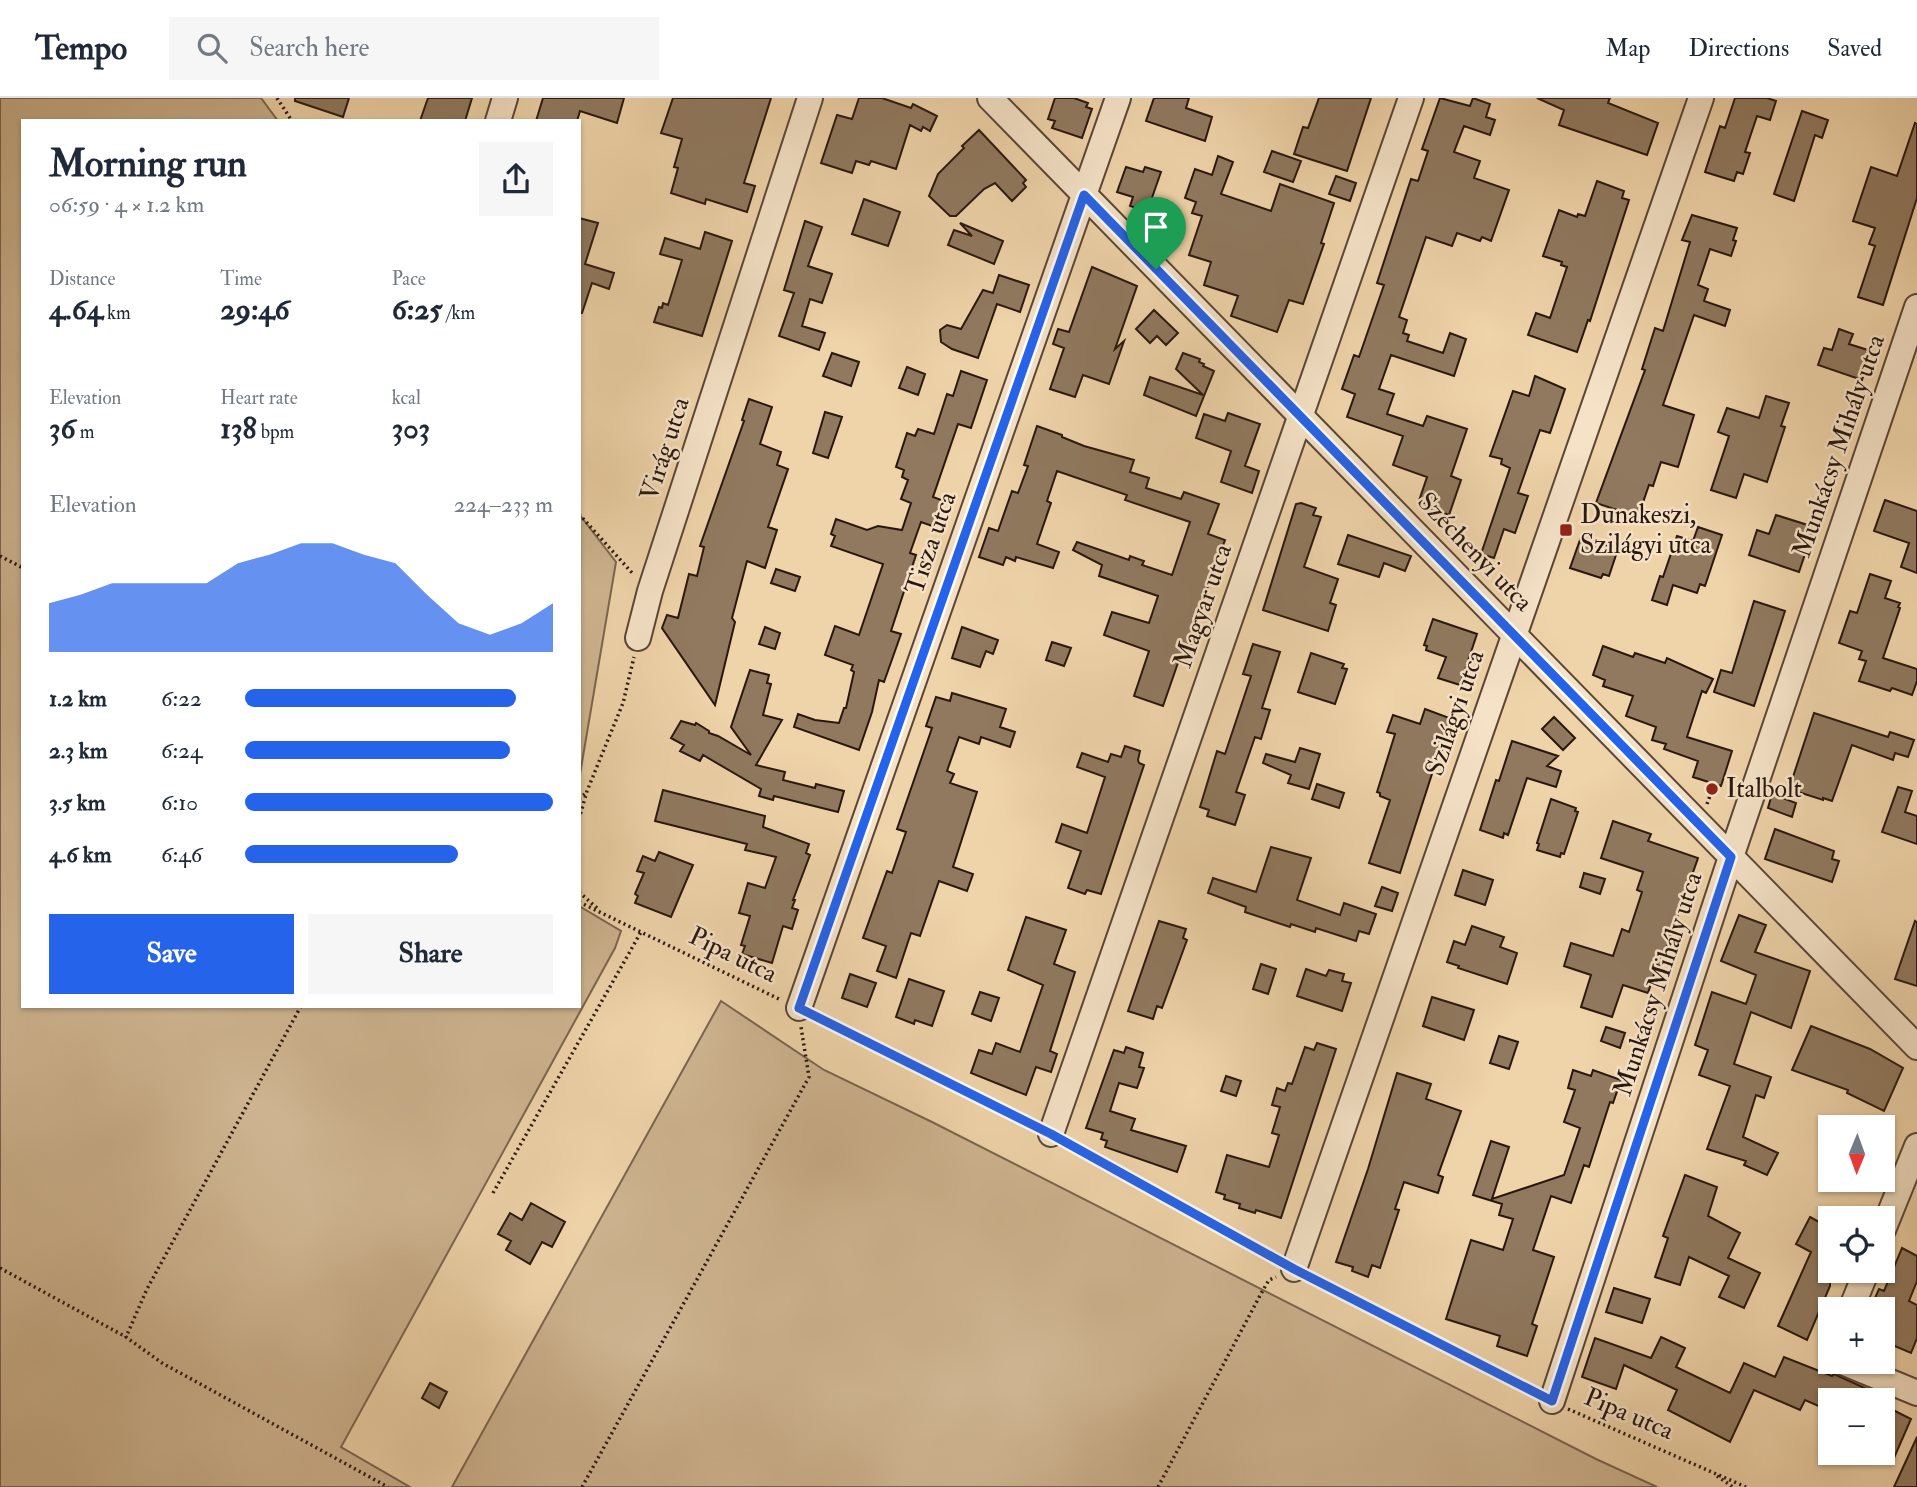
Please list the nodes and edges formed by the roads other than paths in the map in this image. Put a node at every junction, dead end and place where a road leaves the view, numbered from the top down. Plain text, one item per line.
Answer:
1 (505, 98) edge
2 (810, 98) edge
3 (990, 98) edge
4 (1118, 98) edge
5 (1411, 98) edge
6 (1702, 98) edge
7 (499, 119) edge
8 (1084, 195) junction
9 (1917, 307) edge
10 (1301, 416) junction
11 (1514, 635) junction
12 (638, 638) road end
13 (1731, 857) junction
14 (799, 1008) road end
15 (1917, 1047) edge
16 (1051, 1134) road end
17 (1917, 1146) edge
18 (1893, 1206) edge
19 (1294, 1269) road end
20 (1871, 1374) edge
21 (1917, 1393) edge
22 (1552, 1401) road end

1 - 7 street
2 - 12 street, Virág utca
3 - 8 street, Széchenyi utca
4 - 8 street, Tisza utca
5 - 10 street, Magyar utca
6 - 11 street, Szilágyi utca
8 - 10 street, Széchenyi utca
8 - 14 street, Tisza utca
9 - 13 street, Munkácsy Mihály utca
10 - 11 street, Széchenyi utca
10 - 16 street, Magyar utca
11 - 13 street, Széchenyi utca
11 - 19 street, Szilágyi utca
13 - 15 street, Széchenyi utca
13 - 22 street, Munkácsy Mihály utca
17 - 18 street
20 - 21 street

